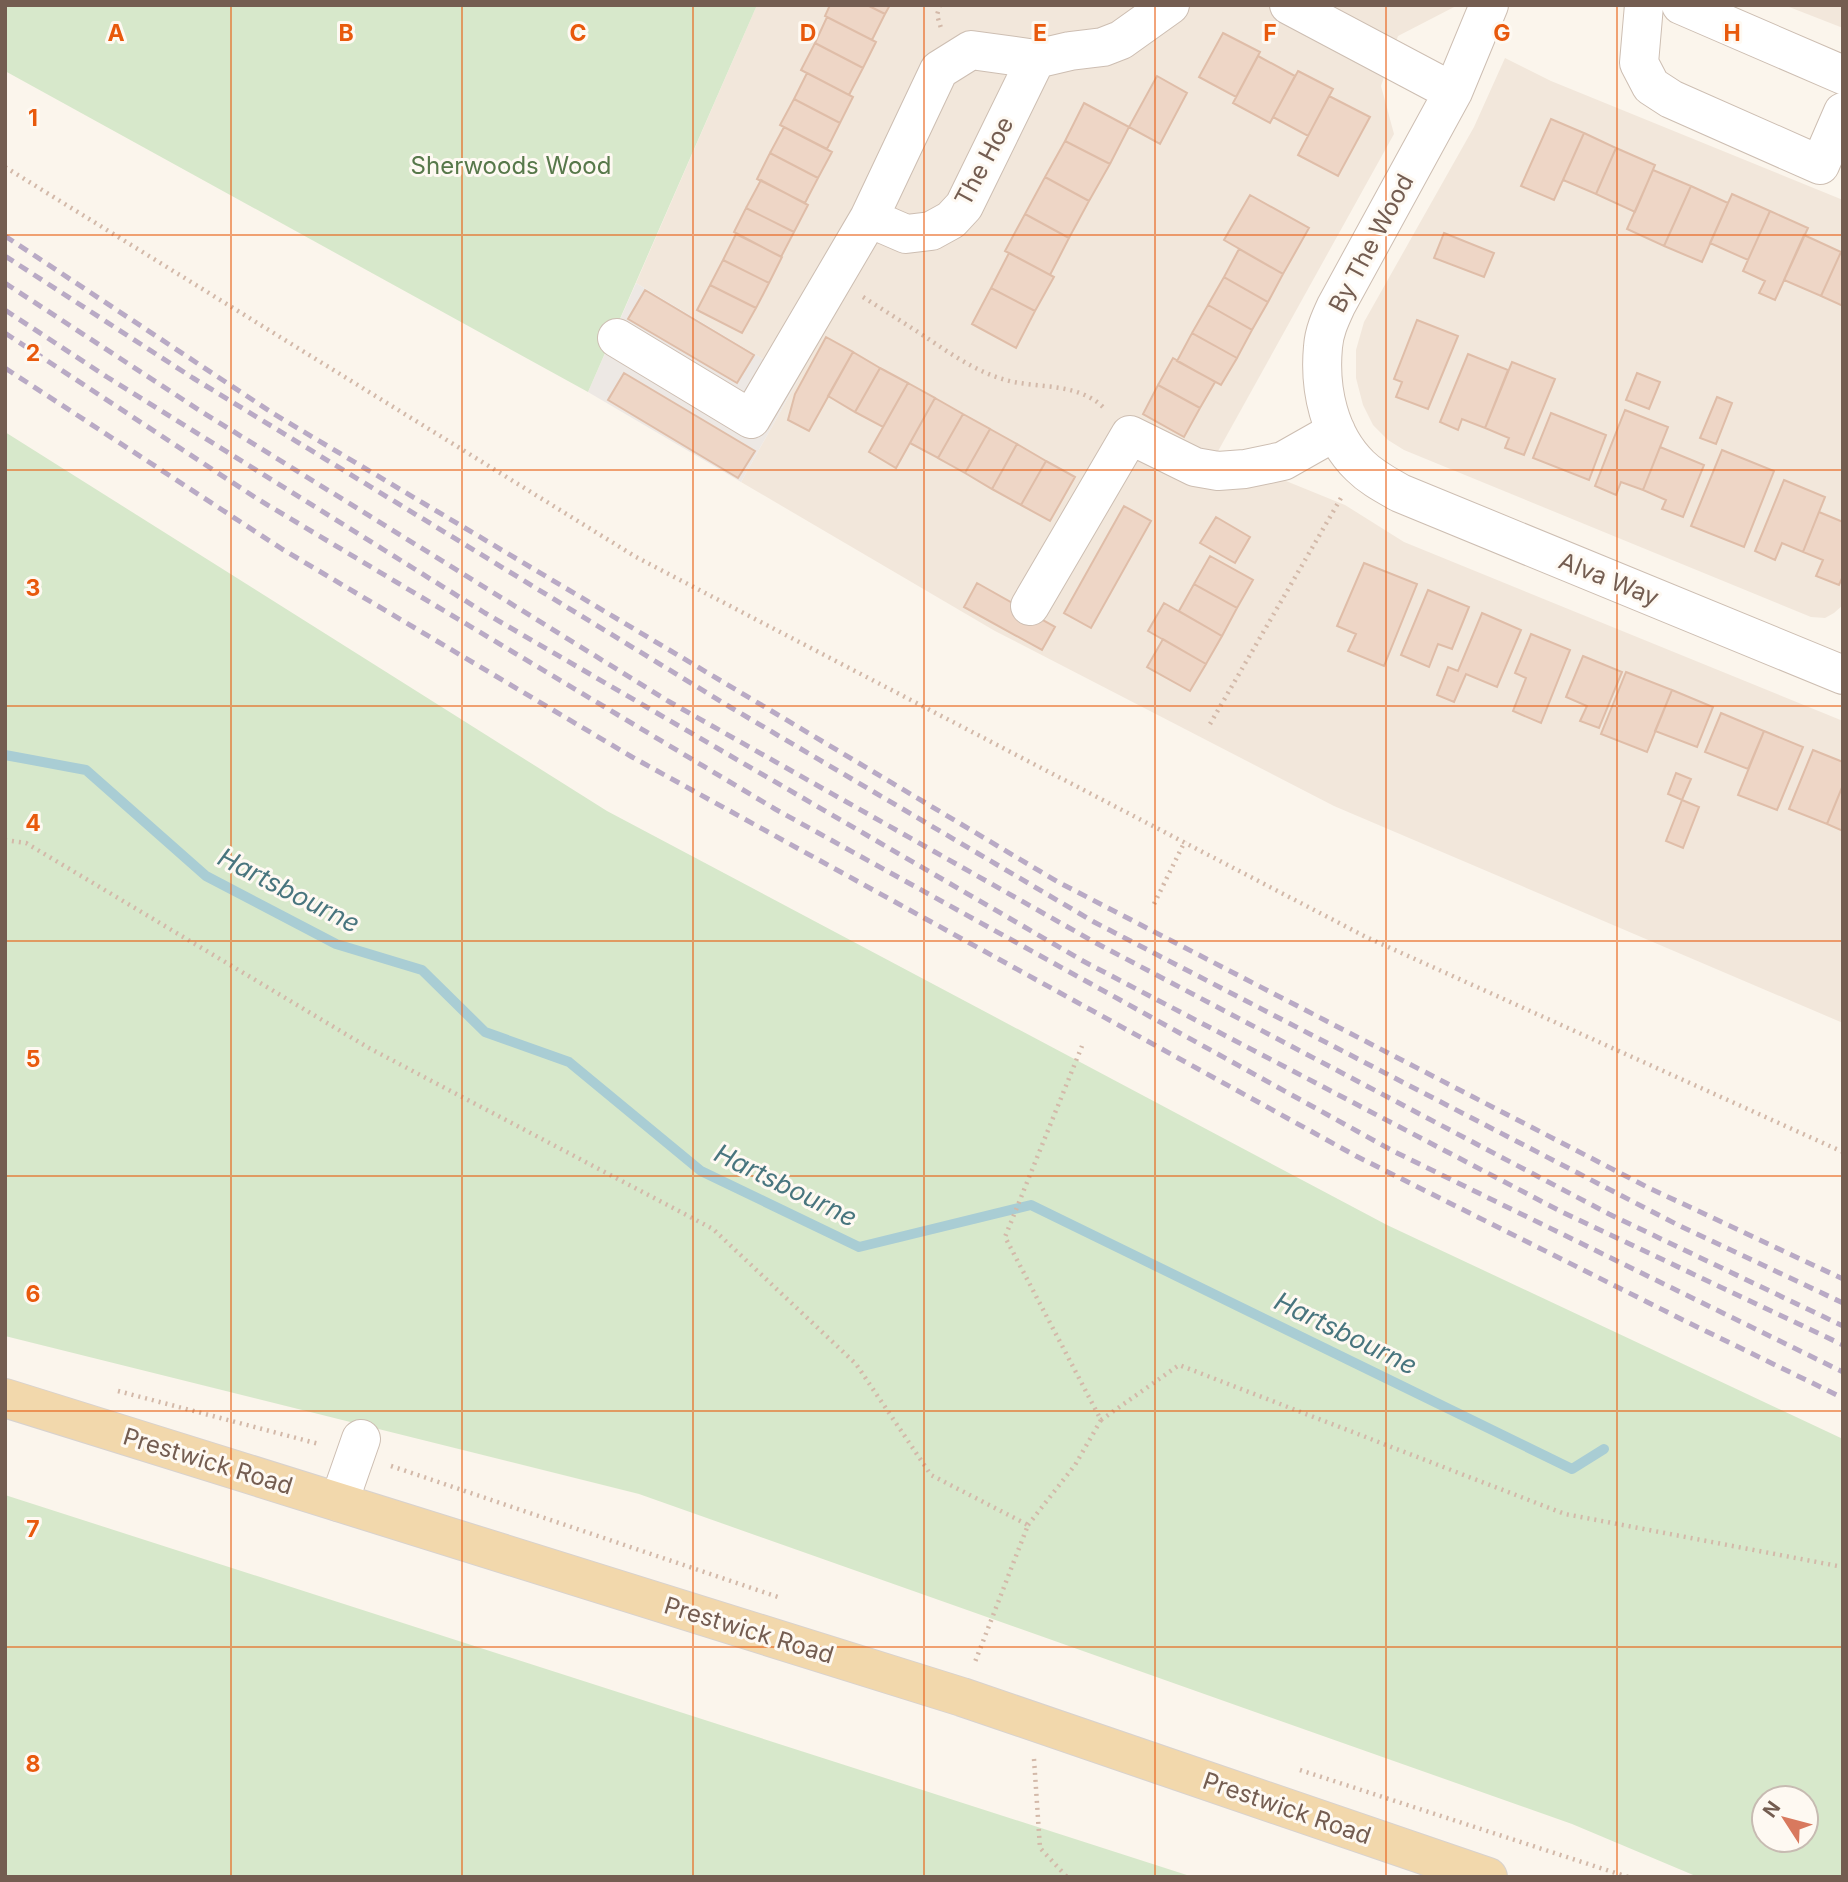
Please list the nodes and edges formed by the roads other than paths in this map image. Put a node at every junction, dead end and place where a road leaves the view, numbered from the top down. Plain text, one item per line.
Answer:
1 (1170, 5) edge
2 (1289, 5) edge
3 (1489, 5) edge
4 (1644, 5) edge
5 (1681, 5) edge
6 (1036, 60) junction
7 (1843, 75) edge
8 (1453, 92) junction
9 (1843, 112) edge
10 (1831, 170) edge
11 (869, 218) junction
12 (617, 338) dead end
13 (1336, 431) junction
14 (1368, 473) joint
15 (1030, 606) dead end
16 (1843, 675) edge
17 (5, 1398) edge
18 (358, 1446) road end
19 (339, 1502) junction
20 (1488, 1877) edge

1 - 6 street
2 - 8 street
3 - 8 street, By The Wood
4 - 10 street
5 - 7 street
6 - 11 street
6 - 11 street, The Hoe
8 - 13 street, By The Wood
9 - 10 street
11 - 12 street
13 - 14 street, By The Wood
13 - 15 street
14 - 16 street, Alva Way
17 - 19 main road, Prestwick Road
18 - 19 street
19 - 20 main road, Prestwick Road

